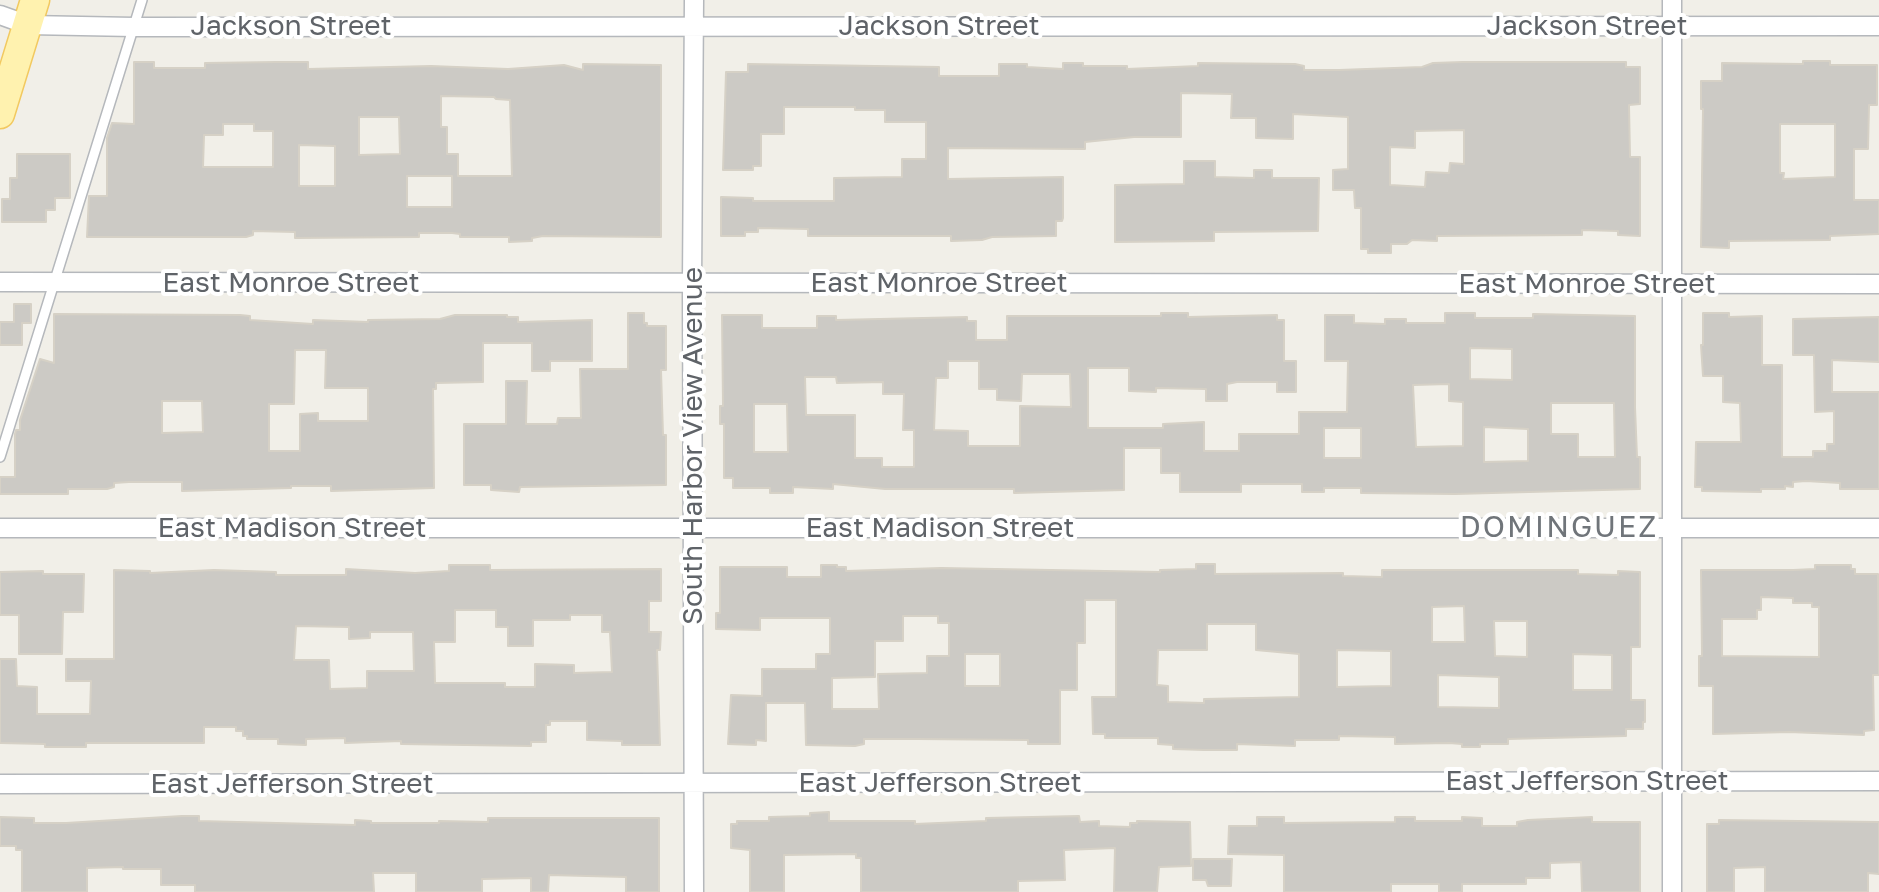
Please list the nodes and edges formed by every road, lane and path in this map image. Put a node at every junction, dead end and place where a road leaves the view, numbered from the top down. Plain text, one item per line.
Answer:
1 (142, 0) edge
2 (694, 0) edge
3 (1672, 0) edge
4 (31, 12) edge
5 (0, 15) edge
6 (694, 26) junction
7 (1672, 26) junction
8 (1879, 26) edge
9 (134, 27) junction
10 (0, 114) edge
11 (0, 282) edge
12 (55, 283) junction
13 (692, 283) junction
14 (1672, 284) junction
15 (1879, 284) edge
16 (0, 457) edge
17 (0, 528) edge
18 (694, 528) junction
19 (1672, 528) junction
20 (1879, 528) edge
21 (1672, 781) junction
22 (1879, 781) edge
23 (694, 783) junction
24 (0, 784) edge
25 (694, 892) edge
26 (1672, 892) edge

1 - 9 lane
2 - 6 street, South Harbor View Avenue
3 - 7 street
4 - 5 street, Jackson Street
4 - 9 street, Jackson Street
4 - 10 main road
6 - 7 street, Jackson Street
6 - 9 street, Jackson Street
6 - 13 street, South Harbor View Avenue
7 - 8 street, Jackson Street
7 - 14 street
9 - 12 lane
11 - 12 street, East Monroe Street
12 - 13 street, East Monroe Street
12 - 16 lane
13 - 14 street, East Monroe Street
13 - 18 street, South Harbor View Avenue
14 - 15 street, East Monroe Street
14 - 19 street
17 - 18 street, East Madison Street
18 - 19 street, East Madison Street
18 - 23 street, South Harbor View Avenue
19 - 20 street, East Madison Street
19 - 21 street
21 - 22 street, East Jefferson Street
21 - 23 street, East Jefferson Street
21 - 26 street
23 - 24 street, East Jefferson Street
23 - 25 street, South Harbor View Avenue

